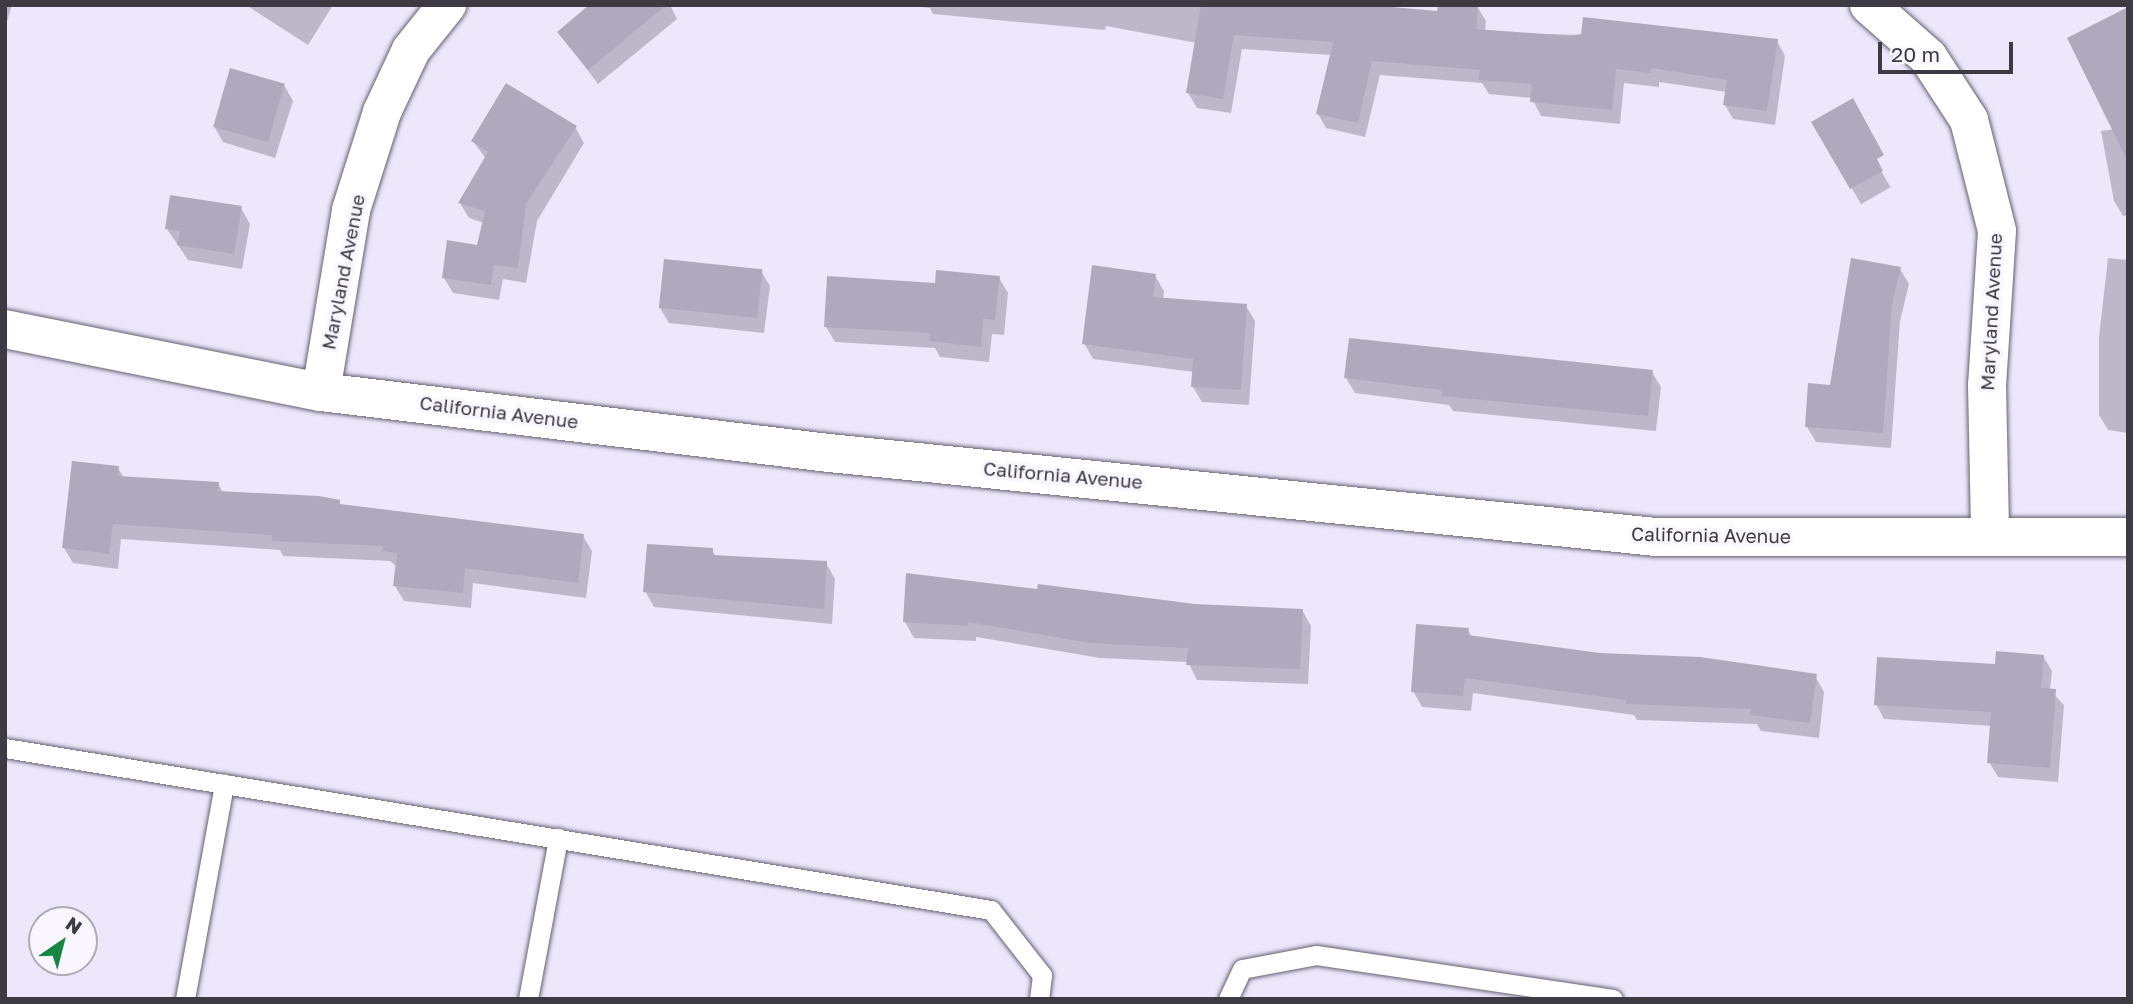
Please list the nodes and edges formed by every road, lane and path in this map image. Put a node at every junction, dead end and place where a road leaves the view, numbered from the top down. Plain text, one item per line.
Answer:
1 (447, 5) edge
2 (1869, 5) edge
3 (5, 329) edge
4 (321, 392) junction
5 (1990, 534) junction
6 (2128, 537) edge
7 (5, 748) edge
8 (224, 783) junction
9 (558, 838) junction
10 (186, 999) edge
11 (528, 999) edge
12 (1039, 999) edge
13 (1228, 999) edge
14 (1613, 999) edge

1 - 4 street, Maryland Avenue
2 - 5 street, Maryland Avenue
3 - 4 street, California Avenue
4 - 5 street, California Avenue
5 - 6 street, California Avenue
7 - 8 lane
8 - 9 lane
8 - 10 lane
9 - 11 lane
9 - 12 lane
13 - 14 lane

